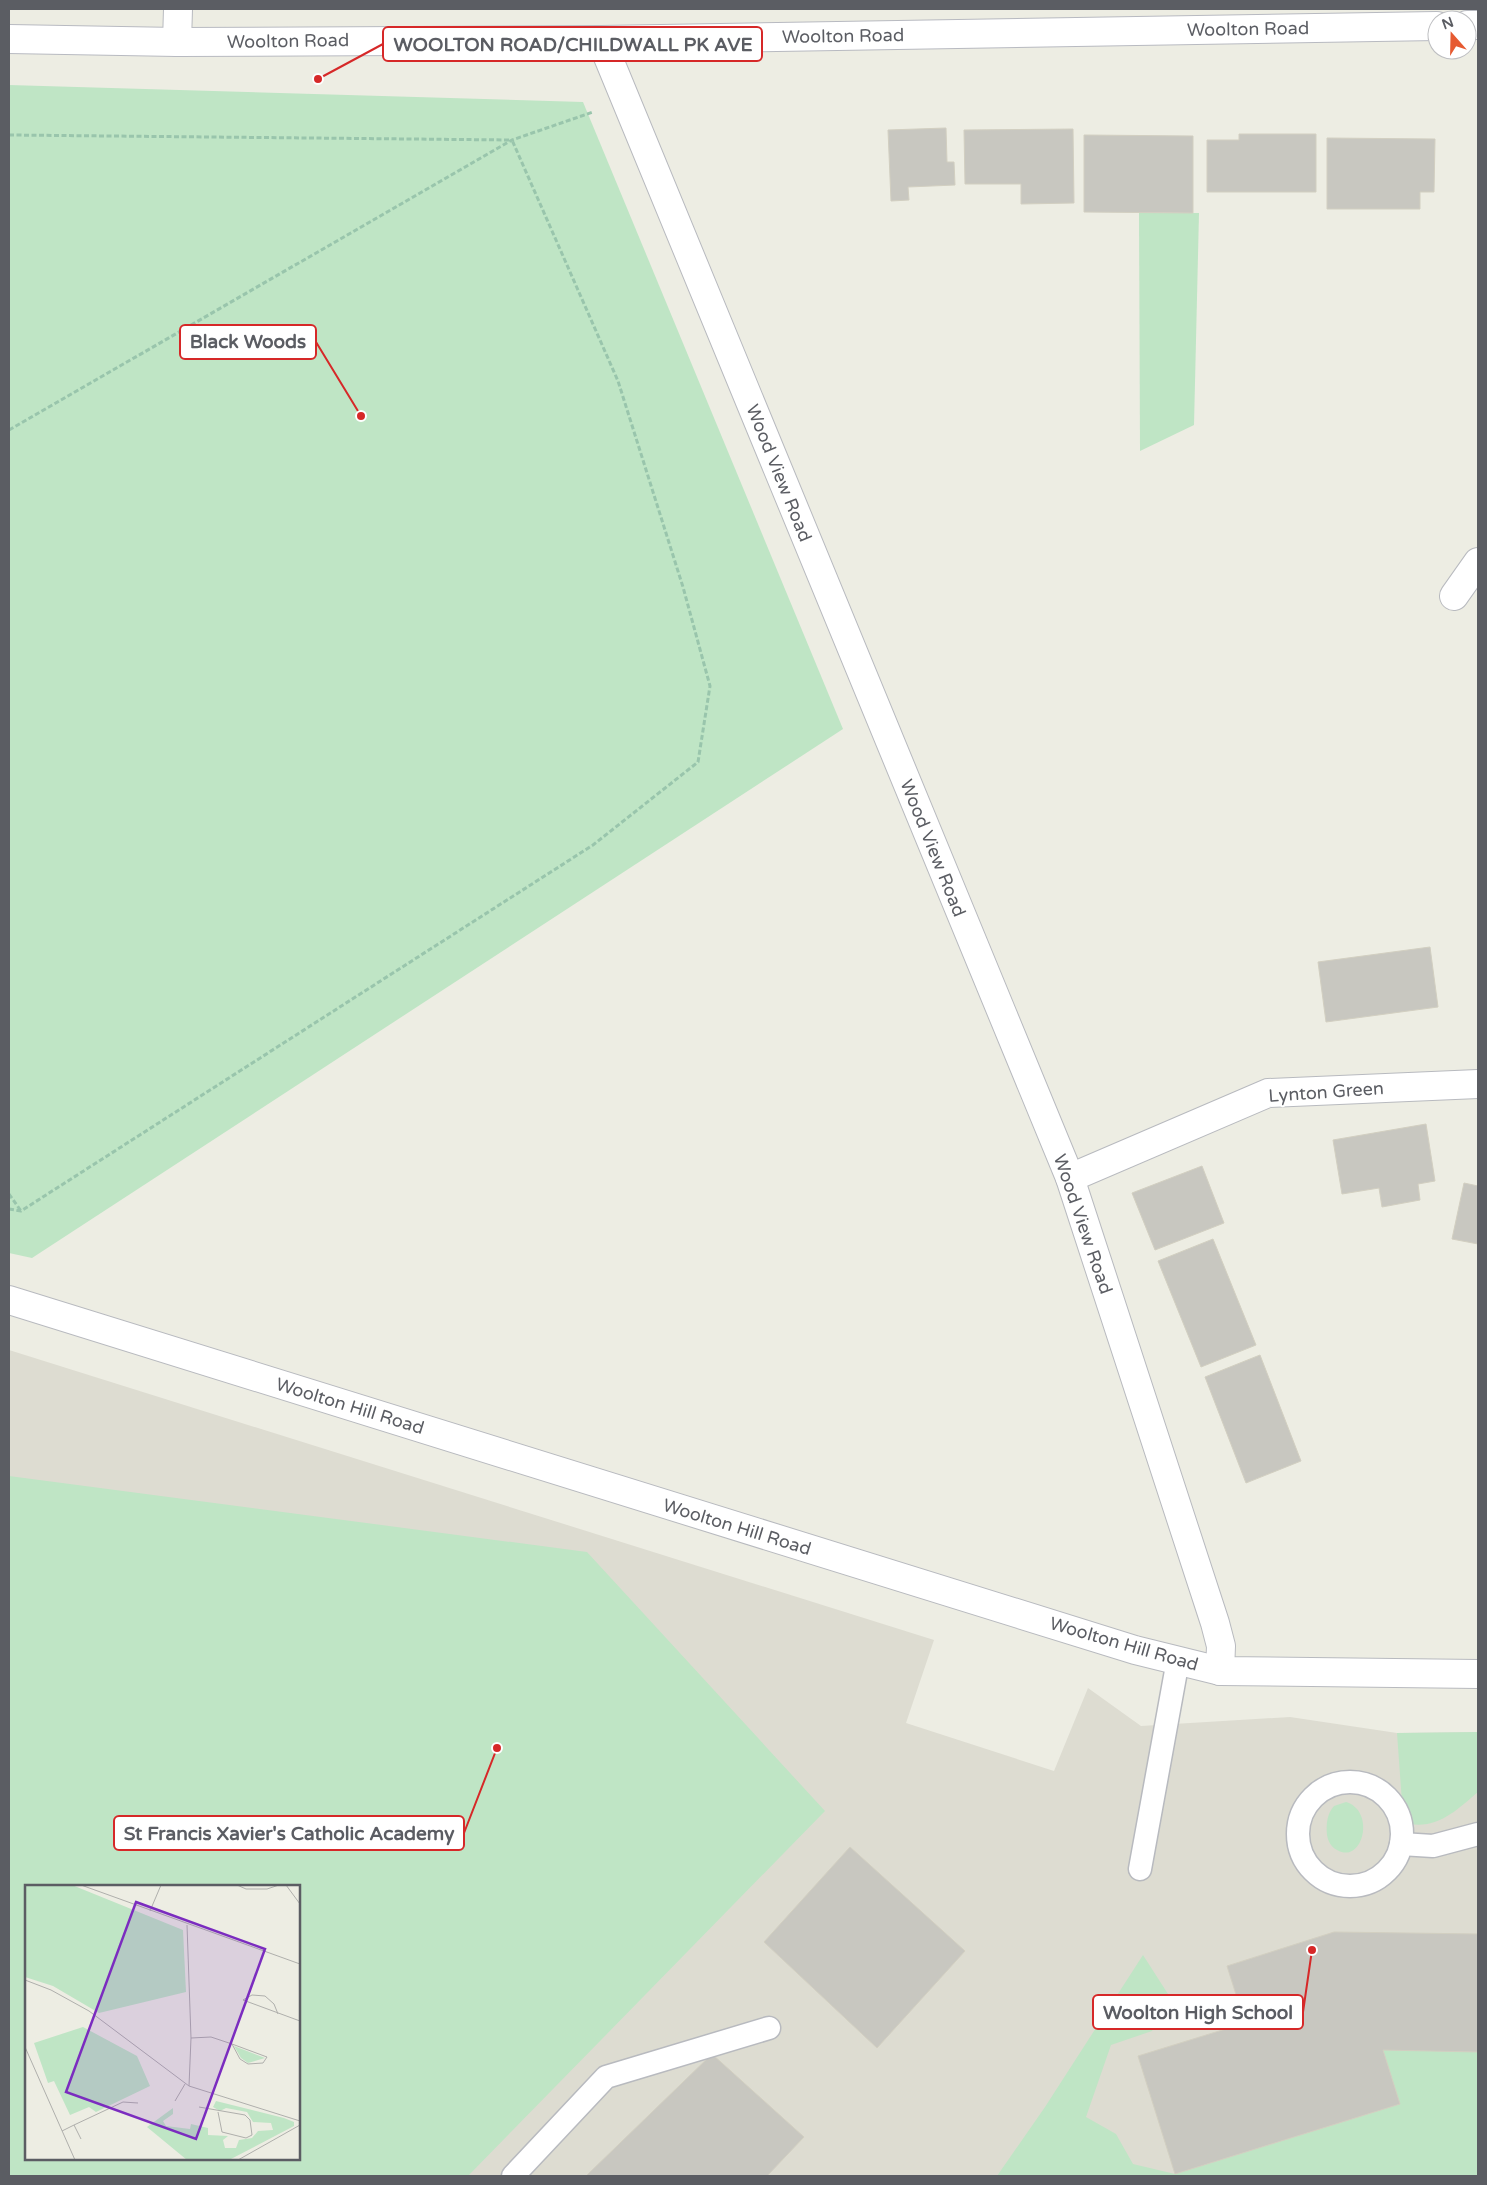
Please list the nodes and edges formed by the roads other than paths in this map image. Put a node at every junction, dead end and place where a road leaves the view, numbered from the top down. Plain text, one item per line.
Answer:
1 (178, 9) edge
2 (1427, 26) edge
3 (9, 39) edge
4 (601, 40) junction
5 (177, 42) junction
6 (1478, 562) edge
7 (1478, 597) edge
8 (1478, 1084) edge
9 (1070, 1178) junction
10 (9, 1300) edge
11 (1178, 1660) junction
12 (1220, 1671) junction
13 (1478, 1674) edge
14 (1478, 1834) edge
15 (1401, 1844) junction
16 (1140, 1869) dead end
17 (769, 2028) dead end
18 (512, 2176) edge

1 - 5 street
2 - 4 street, Woolton Road
3 - 5 street, Woolton Road
4 - 5 street, Woolton Road
4 - 9 street, Wood View Road
6 - 7 street
8 - 9 street, Lynton Green
9 - 12 street, Wood View Road
10 - 11 street, Woolton Hill Road
11 - 12 street, Woolton Hill Road
11 - 16 lane
12 - 13 street, Woolton Hill Road
14 - 15 lane
15 - 15 lane
17 - 18 lane

